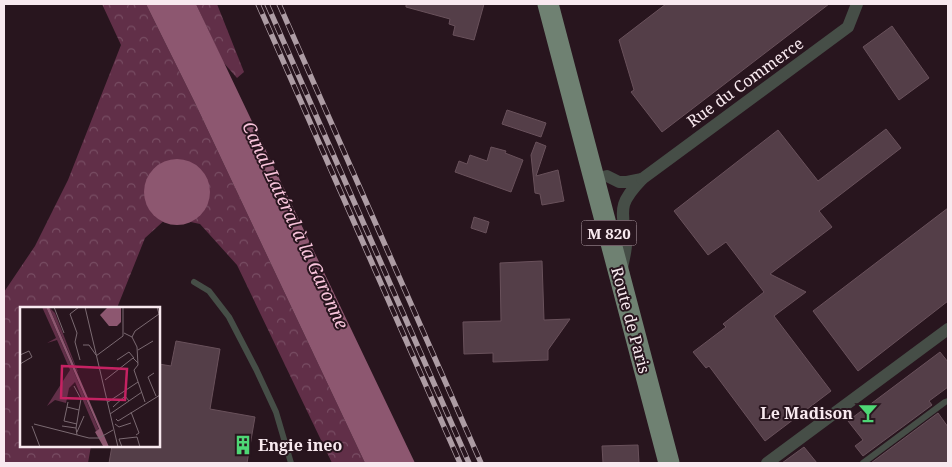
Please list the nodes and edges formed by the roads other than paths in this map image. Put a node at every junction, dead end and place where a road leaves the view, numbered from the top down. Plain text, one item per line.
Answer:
1 (548, 4) edge
2 (857, 4) edge
3 (642, 179) junction
4 (594, 180) junction
5 (620, 278) junction
6 (194, 282) dead end
7 (948, 329) edge
8 (948, 401) edge
9 (291, 463) edge
10 (669, 463) edge
11 (767, 463) edge
12 (863, 463) edge

1 - 4 main road, Route de Paris / M 820
2 - 3 street, Rue du Commerce
3 - 4 street
3 - 5 street, Rue du Commerce
4 - 5 main road, Route de Paris / M 820
5 - 10 main road, Route de Paris / M 820
6 - 9 lane
7 - 11 street
8 - 12 lane

